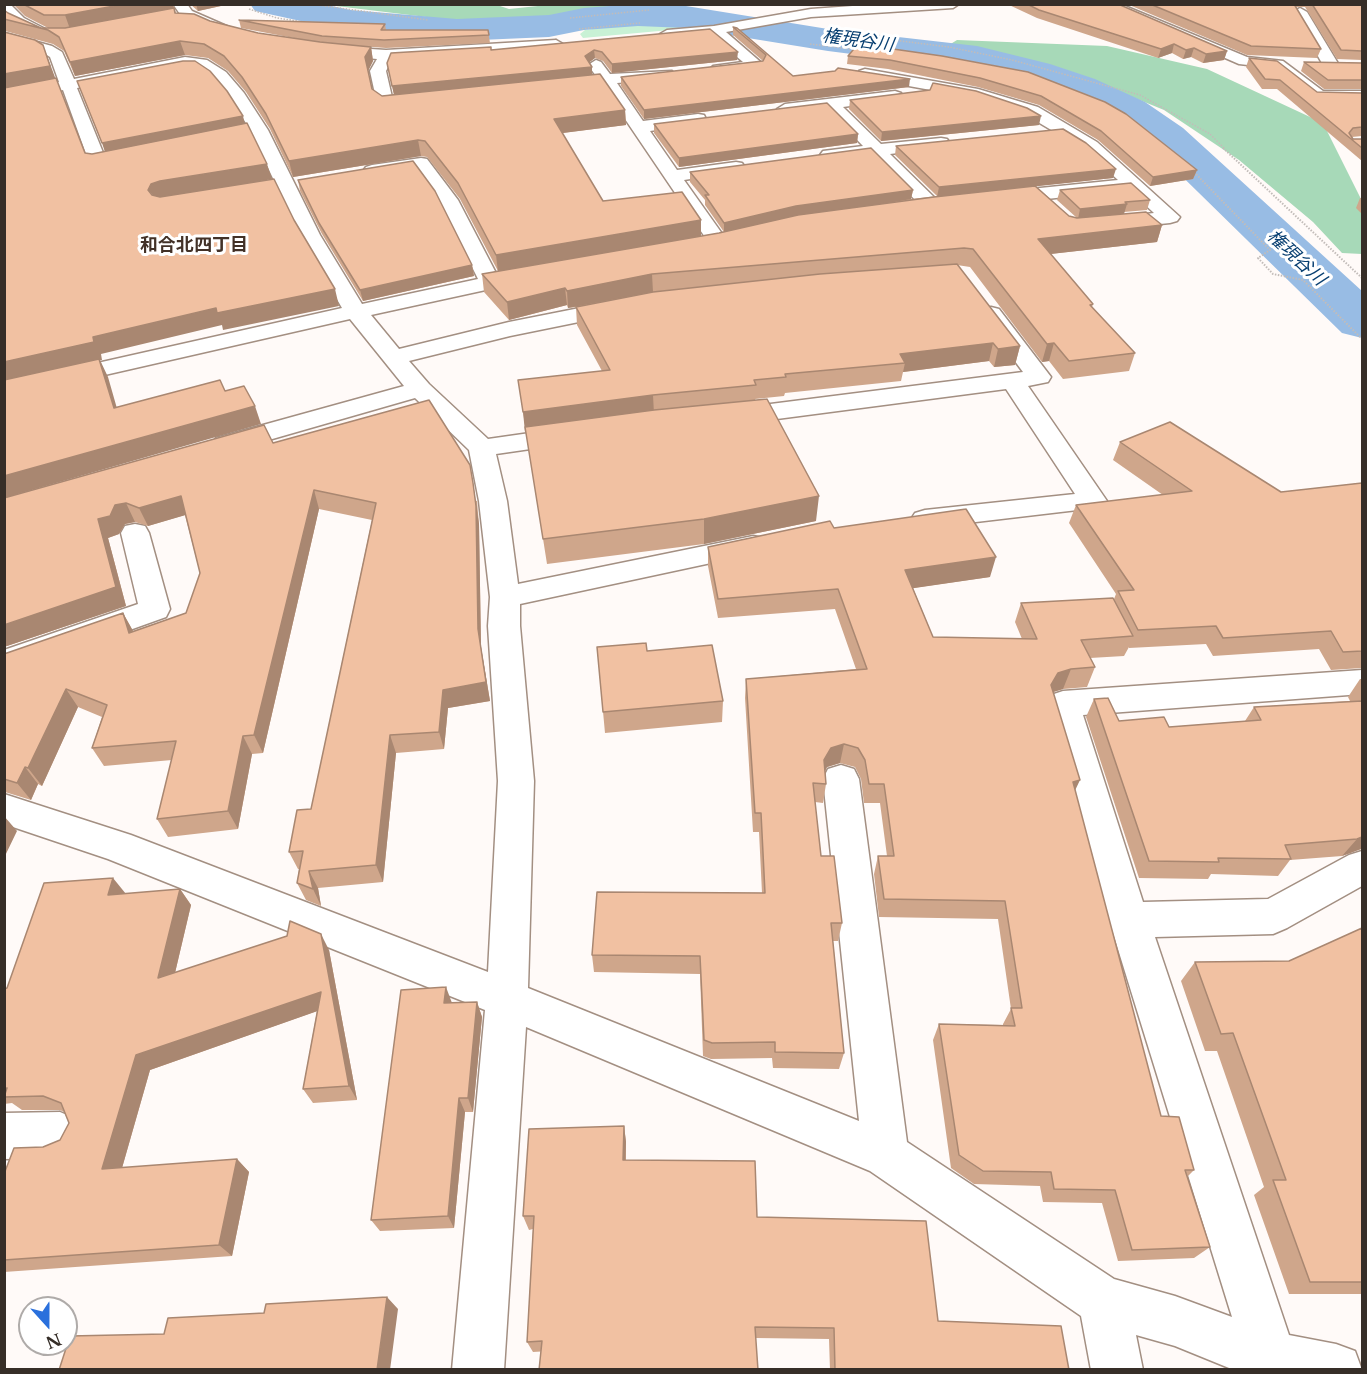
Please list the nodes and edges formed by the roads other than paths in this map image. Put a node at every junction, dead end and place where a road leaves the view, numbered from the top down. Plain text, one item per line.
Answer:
1 (953, 4) edge
2 (4, 6) edge
3 (918, 6) edge
4 (1149, 6) edge
5 (1114, 7) edge
6 (180, 12) edge
7 (1300, 12) edge
8 (720, 29) junction
9 (70, 35) edge
10 (241, 35) edge
11 (651, 36) edge
12 (4, 37) edge
13 (568, 43) edge
14 (314, 48) edge
15 (47, 49) junction
16 (586, 52) edge
17 (15, 55) edge
18 (386, 55) junction
19 (1278, 64) junction
20 (849, 72) edge
21 (607, 79) junction
22 (68, 84) junction
23 (548, 86) edge
24 (953, 89) junction
25 (1362, 96) edge
26 (4, 97) edge
27 (444, 97) edge
28 (831, 104) junction
29 (763, 112) edge
30 (718, 117) edge
31 (639, 127) junction
32 (1066, 130) junction
33 (1030, 133) edge
34 (958, 141) edge
35 (875, 149) junction
36 (144, 153) edge
37 (807, 158) edge
38 (751, 165) edge
39 (354, 174) edge
40 (672, 176) junction
41 (1133, 184) junction
42 (1037, 194) junction
43 (986, 200) edge
44 (953, 203) edge
45 (932, 205) junction
46 (908, 208) edge
47 (1054, 211) edge
48 (1094, 225) edge
49 (740, 237) edge
50 (718, 242) junction
51 (696, 246) edge
52 (544, 272) edge
53 (490, 282) junction
54 (974, 292) edge
55 (642, 303) edge
56 (356, 312) junction
57 (393, 358) junction
58 (1012, 380) junction
59 (420, 389) junction
60 (4, 391) edge
61 (711, 418) edge
62 (597, 432) edge
63 (482, 448) junction
64 (202, 451) edge
65 (903, 521) edge
66 (135, 533) dead end
67 (777, 540) edge
68 (505, 597) junction
69 (4, 663) edge
70 (1362, 682) edge
71 (841, 779) dead end
72 (4, 809) edge
73 (1362, 867) edge
74 (1129, 920) junction
75 (507, 999) junction
76 (60, 1135) edge
77 (4, 1136) edge
78 (886, 1155) junction
79 (1103, 1301) junction
80 (1271, 1358) junction
81 (478, 1370) edge
82 (1117, 1370) edge
83 (1336, 1370) edge

1 - 3 street
2 - 9 street
3 - 8 street
4 - 5 street
5 - 19 street
6 - 10 street
7 - 19 street
8 - 11 street
8 - 21 street
12 - 15 street
13 - 18 street
14 - 18 street
15 - 17 street
15 - 22 street
16 - 21 street
18 - 27 street
19 - 25 street
20 - 24 street
21 - 23 street
21 - 31 street
22 - 26 street
22 - 36 street
22 - 56 street
24 - 28 street
24 - 32 street
28 - 29 street
28 - 35 street
30 - 31 street
31 - 40 street
32 - 33 street
32 - 41 street
34 - 35 street
35 - 37 street
35 - 45 street
38 - 40 street
39 - 53 street
40 - 50 street
41 - 42 street
41 - 48 street
42 - 43 street
42 - 47 street
44 - 45 street
45 - 46 street
49 - 50 street
50 - 51 street
52 - 53 street
53 - 56 street
54 - 58 street
55 - 57 street
56 - 57 street
56 - 60 street
57 - 59 street
58 - 61 street
58 - 65 street
59 - 63 street
59 - 64 street
62 - 63 street
63 - 68 street
66 - 69 street
67 - 68 street
68 - 75 street
70 - 74 street
71 - 78 street
72 - 75 street
73 - 74 street
74 - 80 street
75 - 78 street
75 - 81 street
76 - 77 street
78 - 79 street
79 - 80 street
79 - 82 street
80 - 83 street

